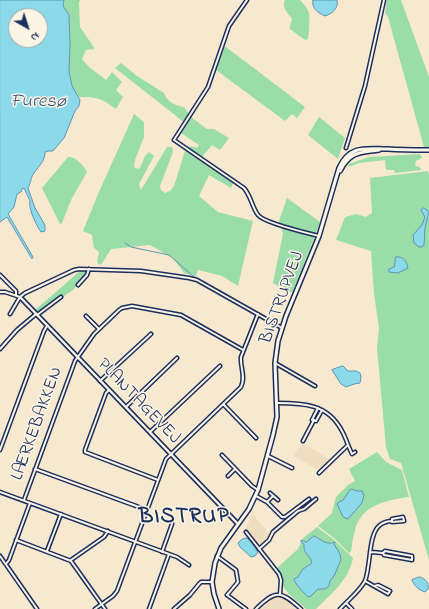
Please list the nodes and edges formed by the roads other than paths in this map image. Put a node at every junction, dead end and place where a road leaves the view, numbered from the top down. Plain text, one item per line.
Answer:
1 (248, 0) edge
2 (384, 0) edge
3 (346, 148) dead end
4 (429, 150) edge
5 (319, 236) junction
6 (89, 269) junction
7 (0, 275) edge
8 (78, 284) dead end
9 (0, 292) edge
10 (16, 295) junction
11 (20, 297) junction
12 (61, 297) dead end
13 (10, 314) dead end
14 (258, 314) junction
15 (37, 315) junction
16 (86, 316) dead end
17 (47, 326) junction
18 (98, 328) junction
19 (282, 328) junction
20 (151, 334) dead end
21 (0, 349) edge
22 (243, 350) junction
23 (78, 358) junction
24 (177, 358) dead end
25 (275, 363) junction
26 (220, 366) dead end
27 (100, 381) junction
28 (315, 386) dead end
29 (109, 390) junction
30 (277, 403) junction
31 (224, 405) junction
32 (126, 407) junction
33 (318, 408) junction
34 (322, 410) junction
35 (314, 420) junction
36 (150, 432) junction
37 (256, 438) dead end
38 (303, 441) dead end
39 (348, 445) junction
40 (0, 450) edge
41 (355, 452) dead end
42 (171, 454) junction
43 (222, 455) dead end
44 (268, 455) junction
45 (292, 468) dead end
46 (35, 469) junction
47 (235, 469) junction
48 (319, 472) dead end
49 (228, 476) dead end
50 (158, 480) junction
51 (258, 490) junction
52 (0, 492) edge
53 (270, 493) dead end
54 (256, 496) junction
55 (273, 496) junction
56 (308, 499) dead end
57 (316, 499) dead end
58 (24, 500) junction
59 (278, 500) dead end
60 (267, 502) junction
61 (30, 503) junction
62 (147, 510) junction
63 (61, 514) junction
64 (392, 521) junction
65 (172, 524) dead end
66 (238, 524) junction
67 (108, 531) junction
68 (246, 532) dead end
69 (16, 540) junction
70 (136, 542) junction
71 (259, 548) junction
72 (47, 551) junction
73 (162, 552) junction
74 (371, 552) junction
75 (383, 553) junction
76 (169, 554) junction
77 (0, 556) edge
78 (217, 556) junction
79 (71, 560) junction
80 (6, 564) junction
81 (189, 565) dead end
82 (365, 581) junction
83 (212, 582) junction
84 (375, 586) junction
85 (280, 594) junction
86 (346, 603) junction
87 (102, 604) junction
88 (37, 609) edge
89 (95, 609) edge
90 (105, 609) edge
91 (149, 609) edge
92 (174, 609) edge
93 (219, 609) edge
94 (246, 609) edge
95 (256, 609) edge
96 (301, 609) edge
97 (340, 609) edge
98 (352, 609) edge

1 - 5 street
2 - 3 street
4 - 5 main road, BISTRUPVEJ
5 - 19 main road, BISTRUPVEJ
6 - 8 street
6 - 11 street
6 - 14 street
7 - 10 street
9 - 10 street, PLANTAGEVEJ
10 - 11 street, PLANTAGEVEJ
11 - 13 street
11 - 15 street, PLANTAGEVEJ
12 - 15 street
14 - 19 street
14 - 22 street
15 - 17 street, PLANTAGEVEJ
15 - 21 street
16 - 18 street
17 - 23 street, PLANTAGEVEJ
17 - 40 street
18 - 22 street, LÆRKEBAKKEN
18 - 23 street, LÆRKEBAKKEN
19 - 25 main road, BISTRUPVEJ
20 - 27 street
22 - 31 street
23 - 27 street, PLANTAGEVEJ
23 - 46 street, LÆRKEBAKKEN
24 - 32 street
25 - 28 street
25 - 30 main road, BISTRUPVEJ
26 - 36 street
27 - 29 street, PLANTAGEVEJ
29 - 32 street, PLANTAGEVEJ
29 - 50 street
30 - 33 street
30 - 44 main road, BISTRUPVEJ
31 - 37 street
31 - 42 street
32 - 36 street, PLANTAGEVEJ
33 - 34 street
33 - 35 street
34 - 35 street
34 - 39 street
35 - 38 street
36 - 42 street, PLANTAGEVEJ
39 - 41 street
39 - 48 street
42 - 50 street
42 - 66 street, PLANTAGEVEJ
43 - 47 street
44 - 45 street
44 - 51 main road, BISTRUPVEJ
46 - 58 street, LÆRKEBAKKEN
46 - 62 street
47 - 49 street
47 - 51 street
50 - 62 street
51 - 54 main road, BISTRUPVEJ
52 - 58 street
53 - 55 street
54 - 60 street
54 - 66 main road, BISTRUPVEJ
55 - 59 street
55 - 60 street
56 - 60 street
57 - 71 street
58 - 61 street
61 - 63 street
61 - 69 street
62 - 70 street
63 - 67 street
63 - 72 street
64 - 64 street
64 - 74 street
65 - 73 street
66 - 78 main road, BISTRUPVEJ
67 - 70 street
67 - 79 street
68 - 71 street
69 - 72 street
69 - 80 street
70 - 73 street
70 - 87 street
71 - 85 street
72 - 79 street
73 - 76 street
74 - 75 street
74 - 82 street
75 - 75 street
76 - 81 street
76 - 91 street
77 - 80 street
78 - 83 main road, BISTRUPVEJ
78 - 94 street
79 - 87 street
80 - 88 street
82 - 84 street
82 - 86 street
83 - 92 street
83 - 93 main road, BISTRUPVEJ
84 - 84 street
85 - 95 street
85 - 96 street
86 - 97 street
86 - 98 street
87 - 89 street
87 - 90 street

